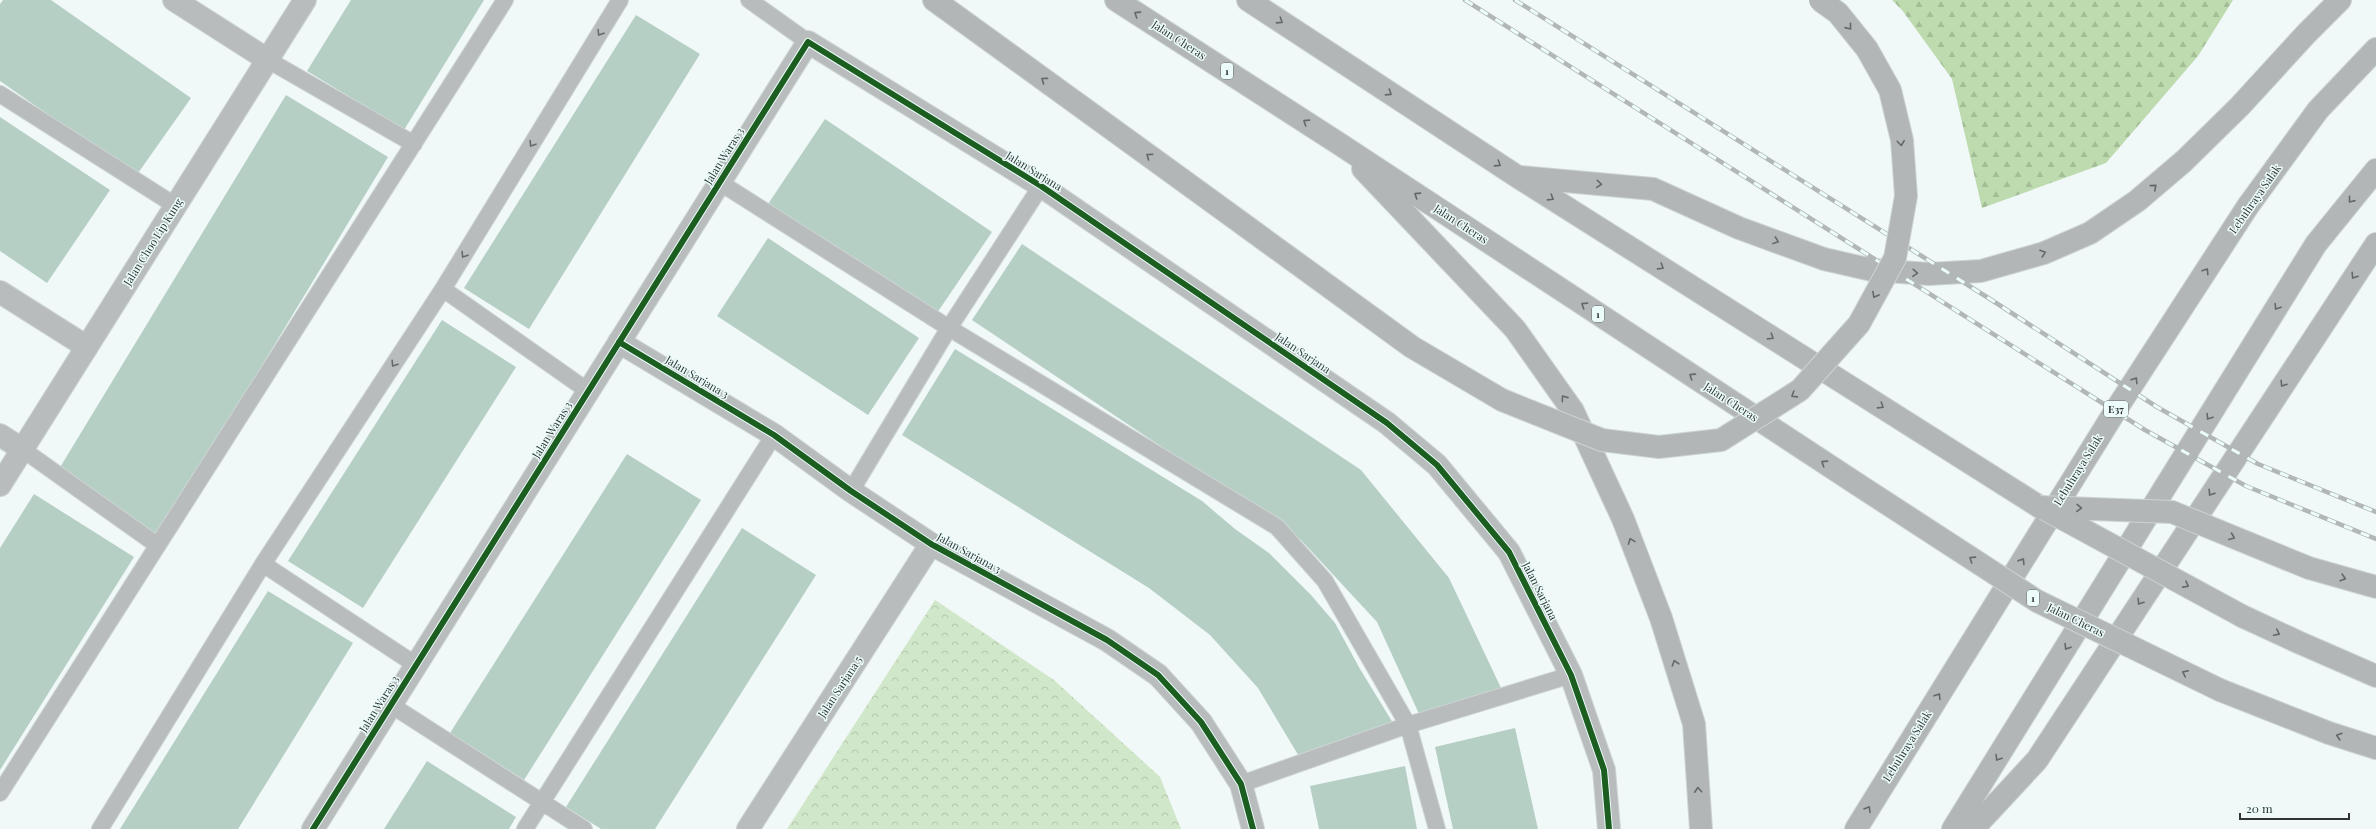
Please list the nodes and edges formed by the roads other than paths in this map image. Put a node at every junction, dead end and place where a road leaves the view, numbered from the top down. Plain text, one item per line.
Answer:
1 (174, 0) edge
2 (305, 0) edge
3 (505, 0) edge
4 (620, 0) edge
5 (749, 0) edge
6 (934, 0) edge
7 (1116, 0) edge
8 (1248, 0) edge
9 (1820, 0) edge
10 (2340, 0) edge
11 (808, 42) junction
12 (2376, 48) edge
13 (268, 60) junction
14 (0, 94) edge
15 (1338, 143) junction
16 (414, 144) junction
17 (2376, 170) edge
18 (1518, 177) junction
19 (720, 182) junction
20 (1041, 186) junction
21 (176, 206) junction
22 (2376, 244) edge
23 (443, 289) junction
24 (0, 292) edge
25 (949, 328) junction
26 (619, 342) junction
27 (87, 347) junction
28 (588, 391) junction
29 (0, 435) edge
30 (774, 435) junction
31 (22, 449) junction
32 (0, 485) edge
33 (851, 490) junction
34 (2040, 507) junction
35 (931, 544) junction
36 (157, 545) junction
37 (263, 564) junction
38 (2376, 587) edge
39 (416, 665) junction
40 (1571, 675) junction
41 (2376, 676) edge
42 (391, 705) junction
43 (1408, 725) junction
44 (2376, 748) edge
45 (1241, 784) junction
46 (0, 793) edge
47 (542, 801) junction
48 (100, 829) edge
49 (313, 829) edge
50 (525, 829) edge
51 (584, 829) edge
52 (748, 829) edge
53 (1253, 829) edge
54 (1437, 829) edge
55 (1609, 829) edge
56 (1701, 829) edge
57 (1856, 829) edge
58 (1953, 829) edge
59 (1972, 829) edge

1 - 13 street
2 - 13 street, Jalan Choo Lip Kung
3 - 16 lane
4 -> 23 lane
5 - 11 lane
9 -> 6 highway, bridge
15 -> 7 highway, Jalan Cheras / 1
8 -> 18 highway
18 -> 10 highway
11 - 19 street, Jalan Waras 3
11 - 20 street, Jalan Sarjana
57 -> 12 highway, Lebuhraya Salak / E37
13 - 16 lane
13 - 21 street, Jalan Choo Lip Kung
14 - 21 lane
44 -> 15 highway, Jalan Cheras / 1, bridge
56 -> 15 highway
16 - 36 lane
17 -> 58 highway
18 -> 34 highway
19 - 25 lane
19 - 26 street, Jalan Waras 3
20 - 25 lane
20 - 40 street, Jalan Sarjana
21 - 27 street, Jalan Choo Lip Kung
22 -> 59 highway
23 - 28 lane
23 -> 37 lane
24 - 27 street
25 - 33 lane
25 - 43 lane
26 - 28 street, Jalan Waras 3
26 - 30 street, Jalan Sarjana 3
27 - 31 street, Jalan Choo Lip Kung
28 - 39 street, Jalan Waras 3
29 - 31 street
30 - 33 street, Jalan Sarjana 3
30 - 47 lane
31 - 32 street, Jalan Choo Lip Kung
31 - 36 lane
33 - 35 street, Jalan Sarjana 3
34 -> 38 highway, bridge
34 -> 41 highway, bridge
35 - 45 street, Jalan Sarjana 3
35 - 52 street, Jalan Sarjana 5
36 - 46 lane
37 - 39 lane
37 - 48 lane
39 - 42 street, Jalan Waras 3
40 - 43 lane
40 - 55 street, Jalan Sarjana
42 - 47 lane
42 - 49 street, Jalan Waras 3
43 - 45 lane
43 - 54 lane
45 - 53 street, Jalan Sarjana 3
47 - 50 lane
47 - 51 lane

